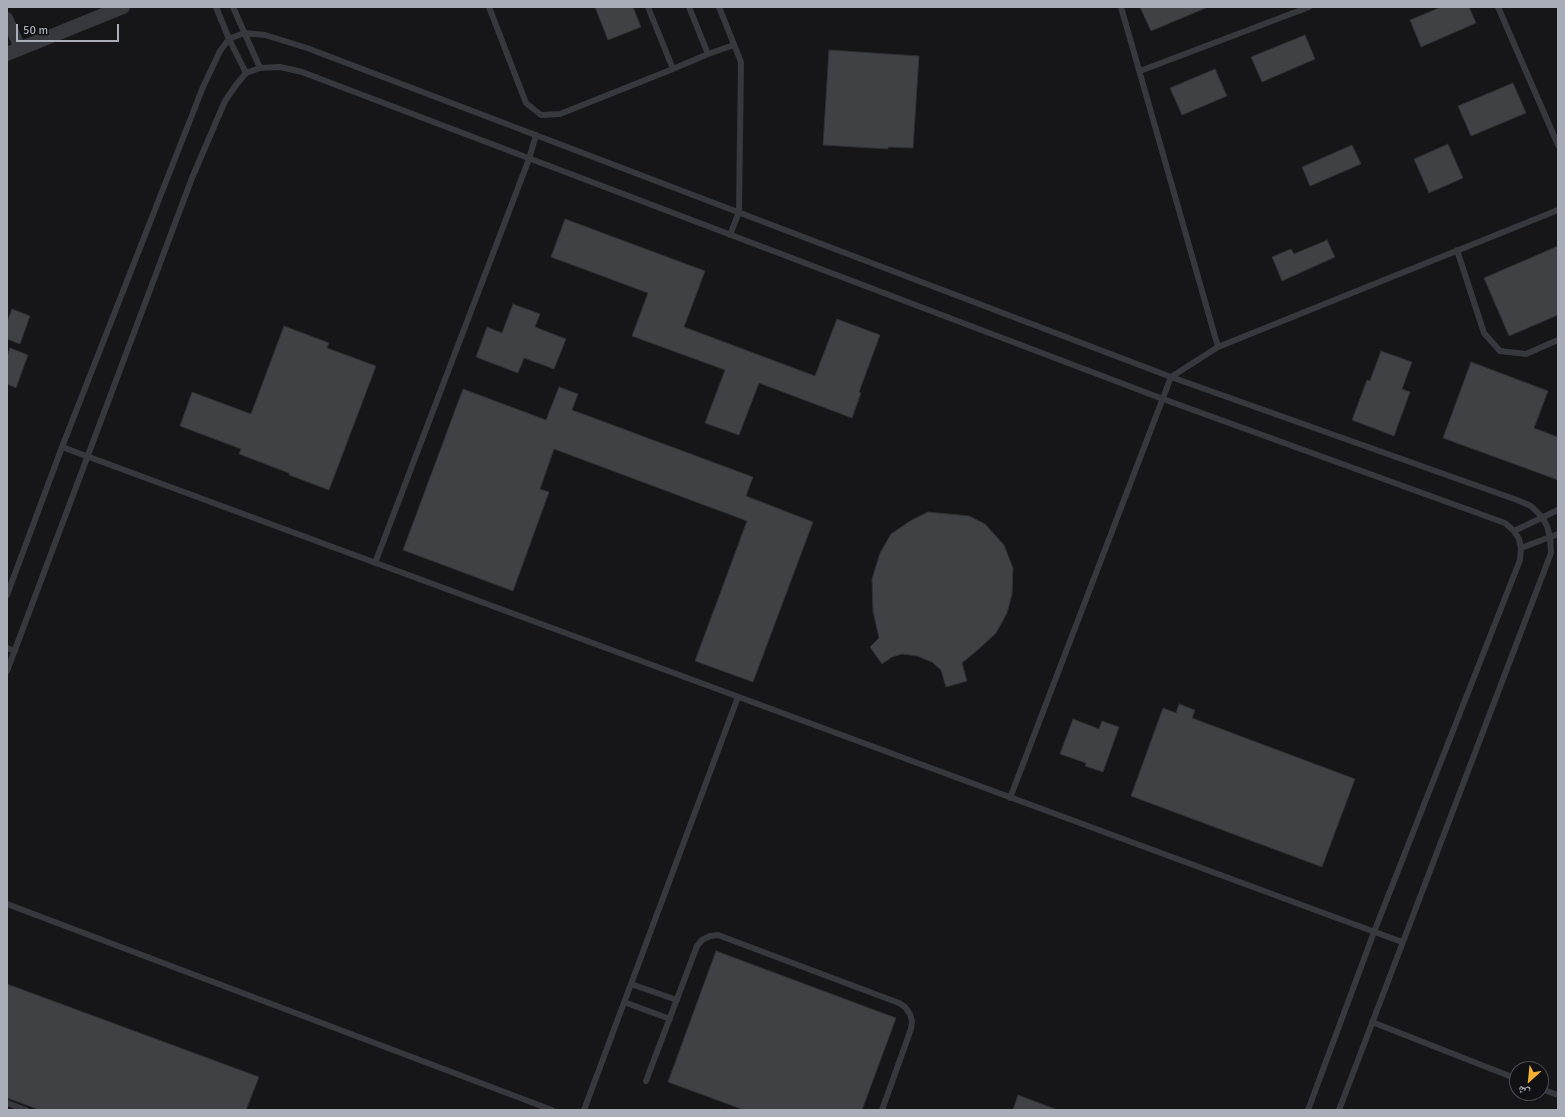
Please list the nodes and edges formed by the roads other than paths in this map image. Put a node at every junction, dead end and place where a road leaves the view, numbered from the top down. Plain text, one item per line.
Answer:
1 (123, 7) edge
2 (216, 7) edge
3 (233, 7) edge
4 (489, 7) edge
5 (648, 7) edge
6 (689, 7) edge
7 (719, 7) edge
8 (1121, 7) edge
9 (1309, 7) edge
10 (1498, 7) edge
11 (7, 18) edge
12 (244, 33) junction
13 (229, 39) junction
14 (734, 45) junction
15 (20, 48) junction
16 (7, 54) edge
17 (708, 54) junction
18 (260, 68) junction
19 (674, 69) junction
20 (1140, 71) junction
21 (246, 73) junction
22 (536, 135) junction
23 (1558, 145) edge
24 (529, 159) junction
25 (1558, 210) edge
26 (739, 212) junction
27 (730, 235) junction
28 (1458, 250) junction
29 (1558, 340) edge
30 (1218, 347) junction
31 (1171, 377) junction
32 (1163, 399) junction
33 (62, 448) junction
34 (87, 457) junction
35 (1558, 510) edge
36 (1542, 517) junction
37 (1514, 531) junction
38 (1558, 534) edge
39 (1550, 537) junction
40 (1521, 548) junction
41 (375, 563) junction
42 (7, 595) edge
43 (7, 648) edge
44 (15, 651) junction
45 (7, 671) edge
46 (738, 697) junction
47 (1010, 798) junction
48 (7, 904) edge
49 (1374, 932) junction
50 (1402, 942) junction
51 (631, 984) junction
52 (677, 1000) junction
53 (624, 1002) junction
54 (670, 1019) junction
55 (1372, 1022) junction
56 (1509, 1076) edge
57 (646, 1081) dead end
58 (7, 1103) edge
59 (26, 1110) edge
60 (552, 1110) edge
61 (584, 1110) edge
62 (882, 1110) edge
63 (1308, 1110) edge
64 (1340, 1110) edge

1 - 15 street
2 - 13 lane
3 - 12 lane
4 - 19 lane
5 - 19 lane
6 - 17 lane
7 - 14 lane
8 - 20 lane
9 - 20 lane
10 - 23 lane
11 - 15 street
12 - 13 lane
12 - 18 lane
12 - 22 lane
13 - 21 lane
13 - 33 lane
14 - 17 lane
14 - 26 lane
15 - 16 street
17 - 19 lane
18 - 21 lane
18 - 24 lane
20 - 30 lane
21 - 34 lane
22 - 24 lane
22 - 26 lane
24 - 27 lane
24 - 41 lane
25 - 28 lane
26 - 27 lane
26 - 31 lane
27 - 32 lane
28 - 29 lane
28 - 30 lane
30 - 31 lane
31 - 32 lane
31 - 36 lane
32 - 37 lane
32 - 47 lane
33 - 34 lane
33 - 42 lane
34 - 41 lane
34 - 44 lane
35 - 36 lane
36 - 37 lane
36 - 39 lane
37 - 40 lane
38 - 39 lane
39 - 40 lane
39 - 50 lane
40 - 49 lane
41 - 46 lane
43 - 44 lane
44 - 45 lane
46 - 47 lane
46 - 51 lane
47 - 49 lane
48 - 60 lane
49 - 50 lane
49 - 63 lane
50 - 55 lane
51 - 52 lane
51 - 53 lane
52 - 54 lane
52 - 62 lane
53 - 54 lane
53 - 61 lane
54 - 57 lane
55 - 56 lane
55 - 64 lane
58 - 59 lane

